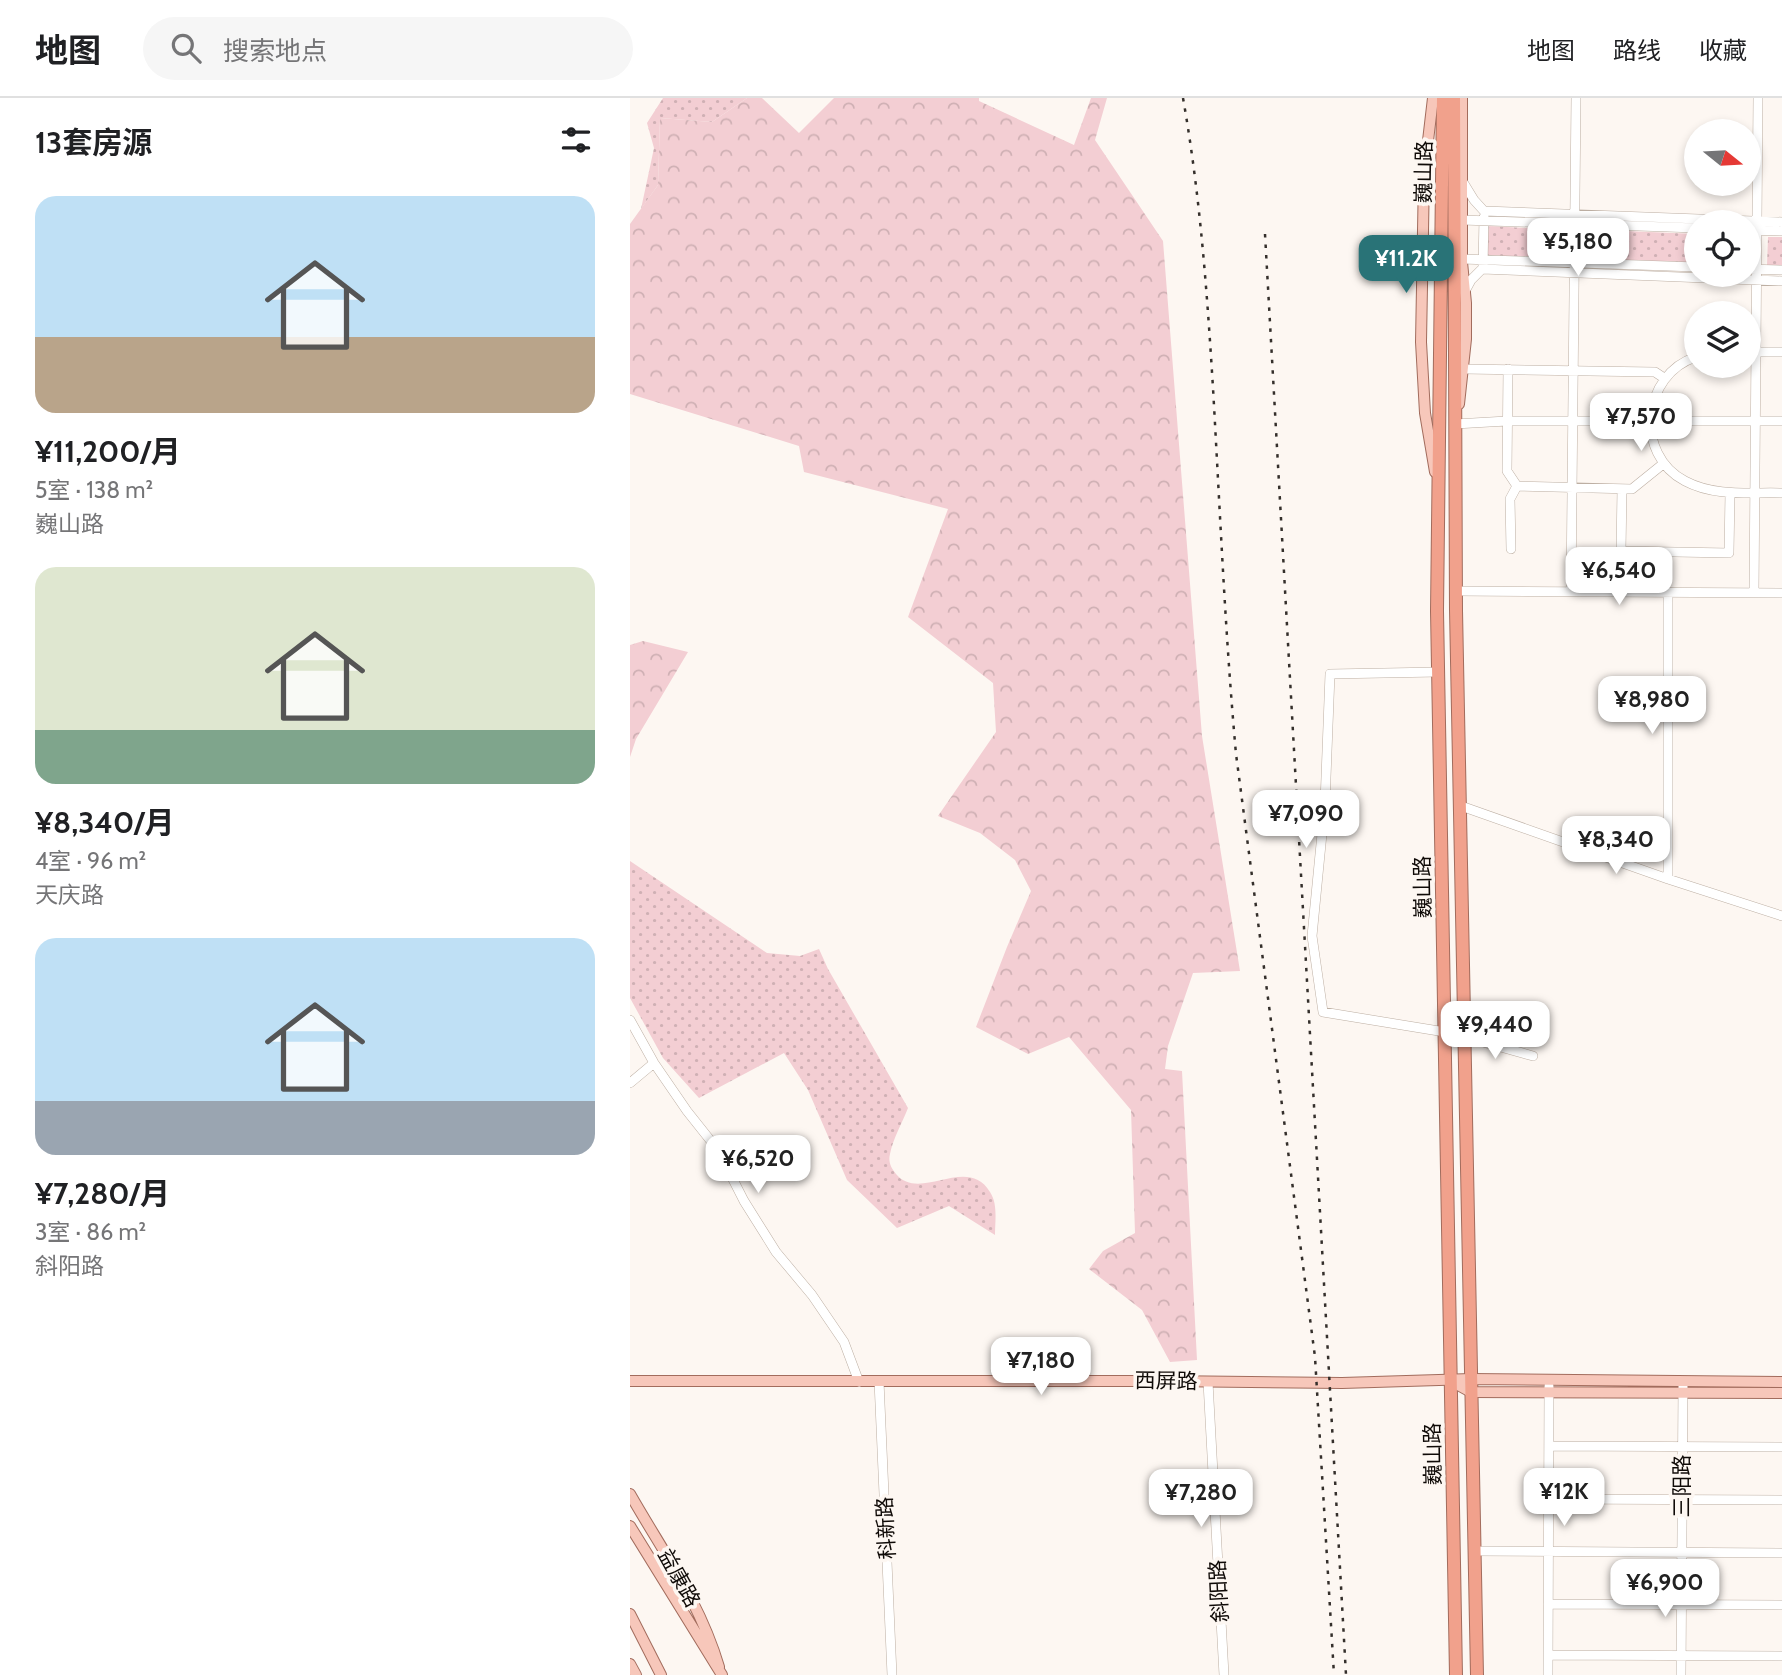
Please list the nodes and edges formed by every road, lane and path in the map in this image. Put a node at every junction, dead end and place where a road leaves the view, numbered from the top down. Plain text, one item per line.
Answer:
1 (1433, 98) edge
2 (1443, 98) edge
3 (1454, 98) edge
4 (1463, 98) edge
5 (1576, 98) edge
6 (1758, 98) edge
7 (1462, 181) junction
8 (1755, 210) edge
9 (1484, 216) junction
10 (1574, 219) junction
11 (1462, 220) junction
12 (1782, 222) edge
13 (1684, 224) edge
14 (1761, 226) edge
15 (1684, 227) edge
16 (1761, 228) edge
17 (1782, 231) edge
18 (1462, 259) junction
19 (1483, 265) junction
20 (1684, 267) edge
21 (1574, 268) junction
22 (1761, 269) edge
23 (1782, 270) edge
24 (1684, 275) edge
25 (1761, 280) edge
26 (1782, 281) edge
27 (1465, 293) junction
28 (1761, 352) edge
29 (1782, 352) edge
30 (1684, 363) edge
31 (1464, 369) junction
32 (1508, 369) junction
33 (1573, 370) junction
34 (1664, 378) junction
35 (1754, 378) edge
36 (1507, 421) junction
37 (1573, 421) junction
38 (1649, 421) junction
39 (1756, 421) junction
40 (1782, 421) edge
41 (1455, 424) junction
42 (1663, 464) junction
43 (1517, 486) junction
44 (1572, 488) junction
45 (1622, 489) junction
46 (1755, 492) junction
47 (1438, 493) junction
48 (1730, 493) junction
49 (1782, 493) edge
50 (1511, 549) dead end
51 (1456, 591) junction
52 (1571, 592) junction
53 (1668, 592) junction
54 (1754, 593) junction
55 (1782, 593) edge
56 (1438, 672) junction
57 (1461, 806) junction
58 (1668, 879) junction
59 (1782, 916) edge
60 (630, 1020) edge
61 (1445, 1032) junction
62 (1465, 1037) junction
63 (1532, 1056) dead end
64 (653, 1063) junction
65 (630, 1083) edge
66 (1549, 1380) junction
67 (630, 1381) edge
68 (879, 1381) junction
69 (1451, 1381) junction
70 (859, 1382) junction
71 (1208, 1382) junction
72 (1782, 1382) edge
73 (1471, 1385) junction
74 (1683, 1387) junction
75 (1549, 1392) junction
76 (1782, 1393) edge
77 (1549, 1446) junction
78 (1682, 1447) junction
79 (1782, 1447) edge
80 (630, 1494) edge
81 (1549, 1499) junction
82 (1682, 1499) junction
83 (1782, 1500) edge
84 (630, 1526) edge
85 (1474, 1551) junction
86 (1549, 1552) junction
87 (1682, 1552) junction
88 (1782, 1553) edge
89 (1548, 1604) junction
90 (1682, 1605) junction
91 (1782, 1605) edge
92 (630, 1614) edge
93 (1548, 1655) junction
94 (1681, 1656) junction
95 (1782, 1656) edge
96 (630, 1664) edge
97 (721, 1671) edge
98 (636, 1675) edge
99 (661, 1675) edge
100 (892, 1675) edge
101 (1224, 1675) edge
102 (1457, 1675) edge
103 (1477, 1675) edge
104 (1548, 1675) edge
105 (1681, 1675) edge

1 - 47 main road
2 - 47 highway, 巍山路
3 - 41 highway, 巍山路
4 - 7 main road
5 - 10 street
6 - 8 street
7 - 9 street
7 - 11 main road
9 - 10 street
9 - 11 street
9 - 19 street
10 - 13 street
10 - 15 street
10 - 21 street
11 - 18 main road
12 - 14 street
16 - 17 street
18 - 19 street
18 - 27 main road
19 - 21 street
19 - 27 street
20 - 21 street
21 - 24 street
21 - 33 street
22 - 23 street
25 - 26 street
27 - 31 main road
28 - 29 street
30 - 34 street
31 - 32 street
31 - 41 main road
32 - 33 street
32 - 36 street
33 - 34 street
33 - 37 street
34 - 38 street
35 - 39 street
36 - 37 street
36 - 41 street
36 - 43 street
37 - 38 street
37 - 44 street
38 - 39 street
38 - 42 street
39 - 40 street
39 - 46 street
41 - 51 highway, 巍山路
42 - 45 street
42 - 48 street
43 - 44 street
43 - 50 street
44 - 45 street
44 - 52 street
45 - 48 street
46 - 48 street
46 - 49 street
46 - 54 street
47 - 56 highway, 巍山路
51 - 52 street
51 - 57 highway, 巍山路
52 - 53 street
53 - 54 street
53 - 58 street
54 - 55 street
56 - 61 highway, 巍山路
56 - 61 street
57 - 58 street
57 - 62 highway, 巍山路
58 - 59 street
60 - 64 street
61 - 62 highway
61 - 69 highway, 巍山路
62 - 63 street
62 - 73 highway, 巍山路
64 - 65 street
64 - 70 street
66 - 73 main road, 西屏路
66 - 74 main road, 西屏路
66 - 75 street
67 - 70 main road, 西屏路
68 - 70 main road, 西屏路
68 - 71 main road, 西屏路
68 - 100 street, 科新路
69 - 71 main road, 西屏路
69 - 73 main road, 西屏路
69 - 102 highway, 巍山路
71 - 101 street, 斜阳路
72 - 74 main road, 西屏路
73 - 75 main road, 西屏路
73 - 85 highway, 巍山路
74 - 75 main road, 西屏路
74 - 76 main road, 西屏路
74 - 78 street, 三阳路
75 - 77 street
77 - 78 street
77 - 81 street
78 - 79 street
78 - 82 street, 三阳路
80 - 97 main road, 益康路
81 - 82 street
81 - 86 street
82 - 83 street
82 - 87 street, 三阳路
84 - 97 main road, 益康路
85 - 86 street
85 - 103 highway, 巍山路
86 - 87 street
86 - 89 street
87 - 88 street
87 - 90 street, 三阳路
89 - 90 street
89 - 93 street
90 - 91 street
90 - 94 street, 三阳路
92 - 99 main road
93 - 94 street
93 - 104 street
94 - 95 street
94 - 105 street, 三阳路
96 - 98 main road

